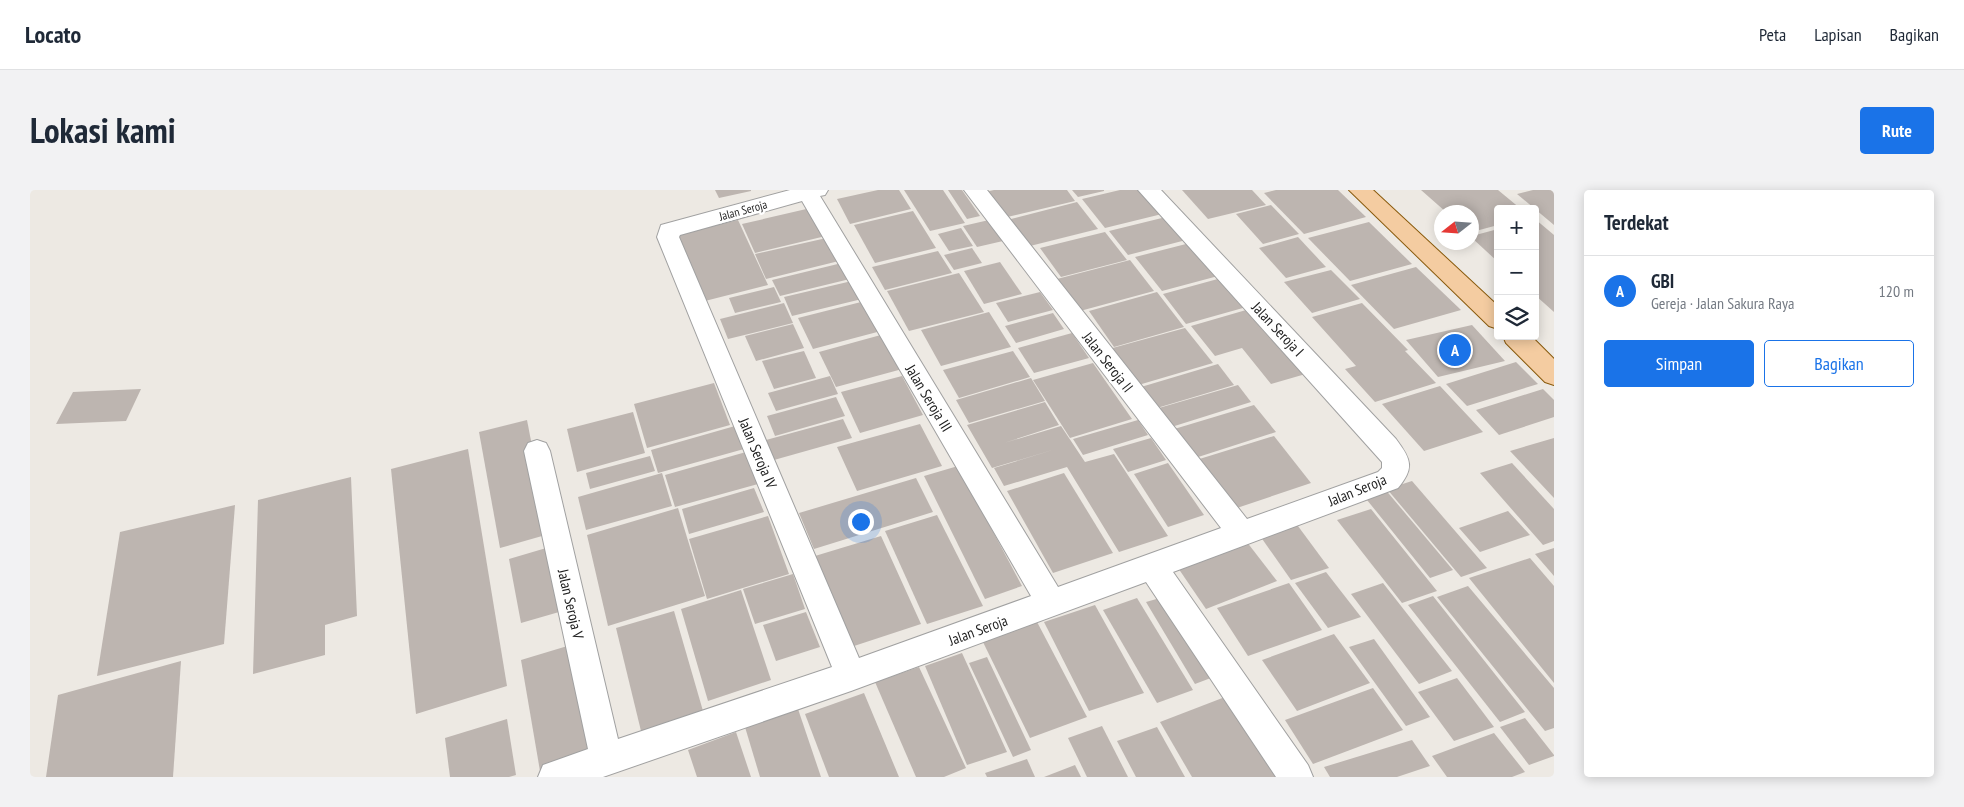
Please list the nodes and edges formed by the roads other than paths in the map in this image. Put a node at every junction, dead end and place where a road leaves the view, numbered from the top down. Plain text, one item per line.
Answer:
1 (975, 190) edge
2 (1149, 190) edge
3 (1360, 190) edge
4 (810, 191) edge
5 (670, 230) joint
6 (1494, 316) edge
7 (1519, 340) edge
8 (1554, 375) edge
9 (537, 451) dead end
10 (1395, 472) joint
11 (1241, 533) junction
12 (1152, 565) junction
13 (1051, 603) junction
14 (851, 676) junction
15 (606, 758) junction
16 (555, 777) edge
17 (1296, 777) edge

1 - 11 street, Jalan Seroja II
2 - 10 street, Jalan Seroja I
3 - 6 main road
4 - 5 street, Jalan Seroja
4 - 13 street, Jalan Seroja III
5 - 14 street, Jalan Seroja IV
7 - 8 main road
9 - 15 street, Jalan Seroja V
10 - 11 street, Jalan Seroja
11 - 12 street, Jalan Seroja
12 - 13 street, Jalan Seroja
12 - 17 street
13 - 14 street, Jalan Seroja
14 - 15 street, Jalan Seroja
15 - 16 street, Jalan Seroja

